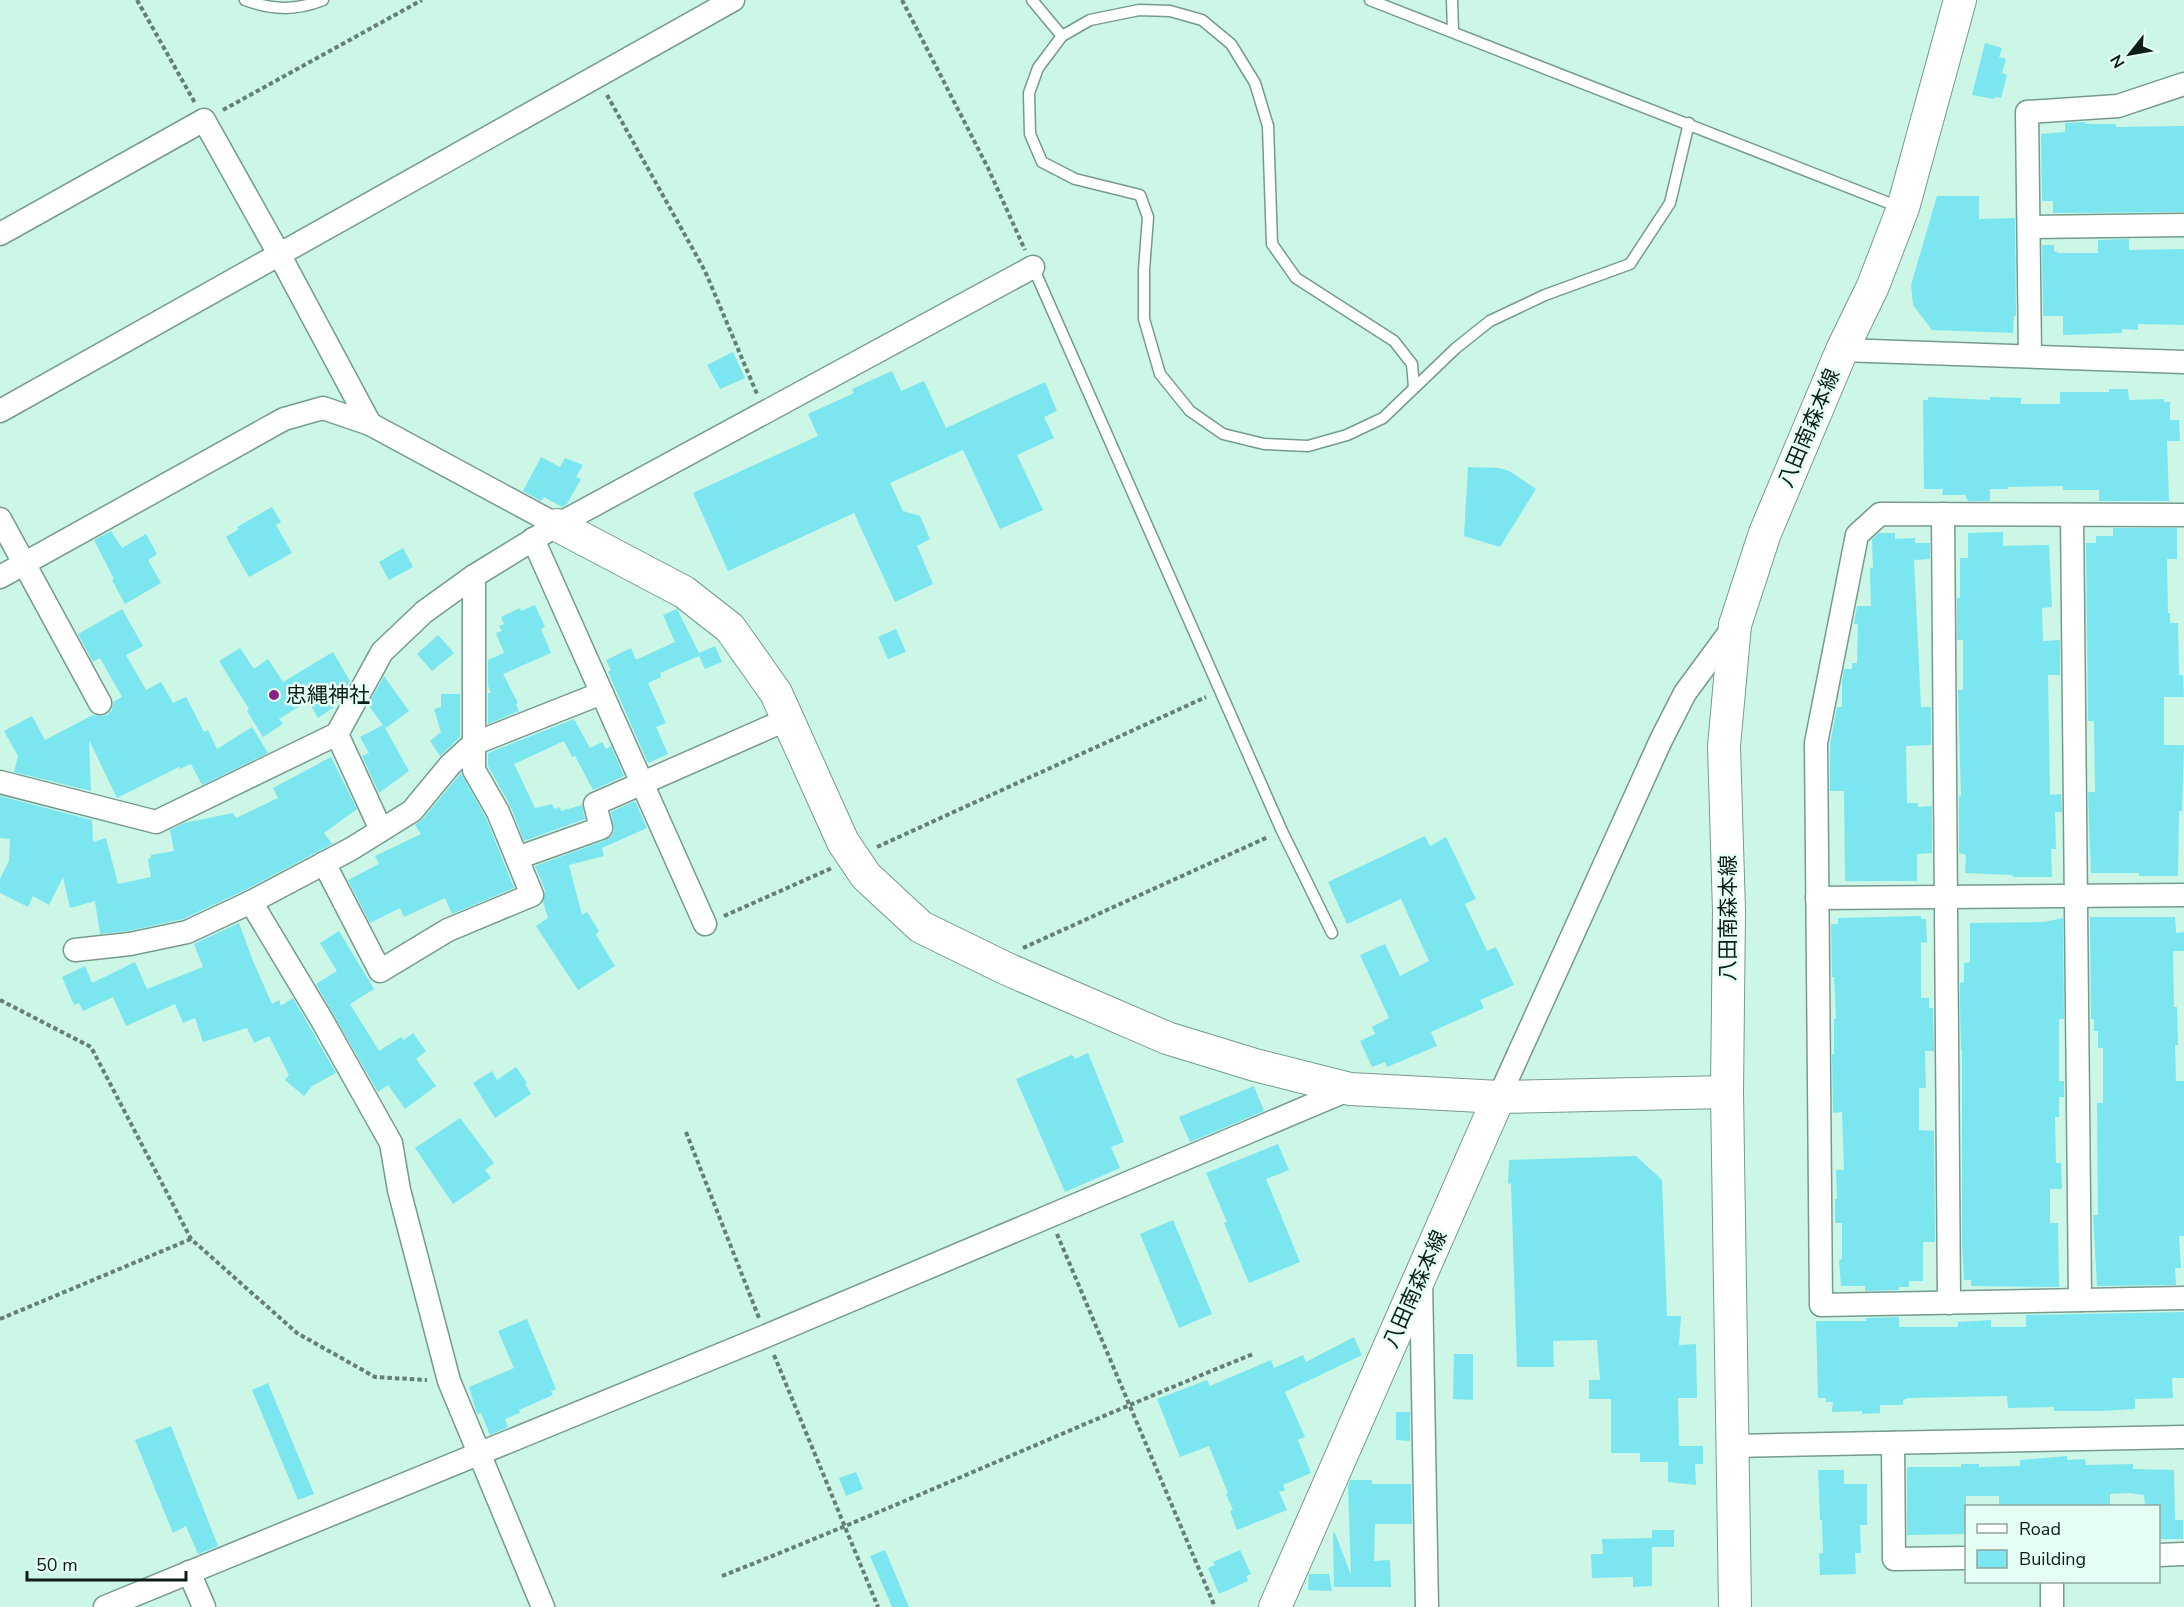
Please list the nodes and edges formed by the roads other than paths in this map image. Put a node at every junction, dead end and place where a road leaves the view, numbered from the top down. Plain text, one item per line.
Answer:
1 (244, 0) edge
2 (323, 0) edge
3 (733, 0) edge
4 (1032, 0) edge
5 (1370, 0) edge
6 (1452, 0) edge
7 (1960, 0) edge
8 (1453, 32) junction
9 (1062, 36) junction
10 (2184, 84) edge
11 (1689, 123) junction
12 (1903, 208) junction
13 (2184, 225) edge
14 (2029, 227) junction
15 (0, 234) edge
16 (279, 254) junction
17 (1033, 267) joint
18 (1842, 350) junction
19 (2030, 356) junction
20 (2184, 362) edge
21 (1414, 387) junction
22 (0, 411) edge
23 (370, 424) junction
24 (1943, 514) junction
25 (2072, 514) junction
26 (2184, 515) edge
27 (0, 519) edge
28 (545, 532) junction
29 (25, 564) junction
30 (474, 576) junction
31 (0, 577) edge
32 (1735, 625) junction
33 (602, 693) junction
34 (100, 703) dead end
35 (788, 719) junction
36 (337, 734) junction
37 (473, 744) junction
38 (0, 782) edge
39 (642, 783) junction
40 (381, 830) junction
41 (517, 858) junction
42 (324, 863) junction
43 (2184, 895) edge
44 (2076, 896) junction
45 (1946, 897) junction
46 (1817, 898) junction
47 (251, 902) junction
48 (705, 924) road end
49 (1332, 933) dead end
50 (75, 950) dead end
51 (1350, 1089) junction
52 (1727, 1092) junction
53 (1498, 1097) junction
54 (1421, 1274) junction
55 (2184, 1298) edge
56 (2080, 1300) junction
57 (1949, 1303) junction
58 (2184, 1437) edge
59 (1893, 1443) junction
60 (1733, 1446) junction
61 (480, 1453) junction
62 (2184, 1554) edge
63 (2160, 1555) edge
64 (1965, 1558) edge
65 (189, 1572) junction
66 (2052, 1583) edge
67 (105, 1607) edge
68 (204, 1607) edge
69 (543, 1607) edge
70 (1275, 1607) edge
71 (1427, 1607) edge
72 (1735, 1607) edge
73 (2052, 1607) edge

1 - 2 lane
3 - 16 street
4 - 9 lane
5 - 8 lane
6 - 8 lane
7 - 12 main road, 八田南森本線
8 - 11 lane
9 - 21 lane
9 - 21 lane
10 - 14 street
11 - 12 lane
11 - 21 lane
12 - 18 main road, 八田南森本線
13 - 14 street
14 - 19 street
15 - 16 street
16 - 22 street
16 - 23 street
17 - 28 street
17 - 49 lane
18 - 19 street
18 - 32 main road, 八田南森本線
19 - 20 street
23 - 28 street
23 - 29 street
24 - 25 street
24 - 45 street
24 - 46 street
25 - 26 street
25 - 44 street
27 - 29 street
28 - 30 street
28 - 33 street
28 - 35 main road
29 - 31 street
29 - 34 street
30 - 36 street
30 - 37 street
32 - 52 main road, 八田南森本線
32 - 53 street
33 - 37 street
33 - 39 street
35 - 39 street
35 - 51 main road
36 - 38 street
36 - 40 street
37 - 40 street
37 - 41 street
39 - 41 street
39 - 48 street
40 - 42 street
41 - 42 street
42 - 47 street
43 - 44 street
44 - 45 street
44 - 56 street
45 - 46 street
45 - 57 street
46 - 57 street
47 - 50 street
47 - 61 street
51 - 53 main road
51 - 61 street
52 - 53 main road
52 - 60 main road, 八田南森本線
53 - 54 main road, 八田南森本線
54 - 70 main road, 八田南森本線
54 - 71 street
55 - 56 street
56 - 57 street
58 - 59 street
59 - 60 street
59 - 64 street
60 - 72 main road, 八田南森本線
61 - 65 street
61 - 69 street
62 - 63 street
65 - 67 street
65 - 68 street
66 - 73 street

